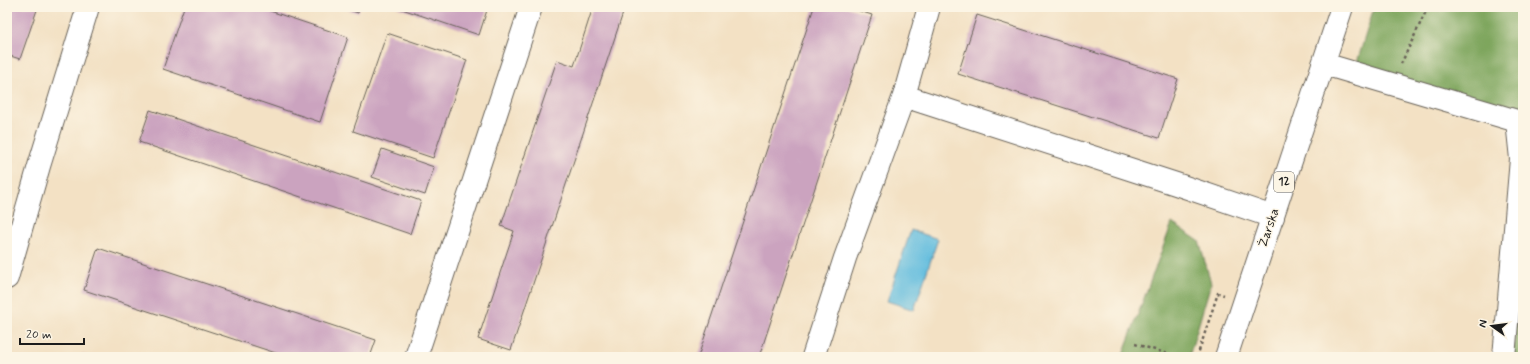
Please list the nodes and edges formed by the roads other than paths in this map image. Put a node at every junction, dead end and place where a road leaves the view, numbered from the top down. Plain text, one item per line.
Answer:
1 (88, 7) edge
2 (531, 7) edge
3 (929, 7) edge
4 (1342, 7) edge
5 (1324, 64) junction
6 (904, 96) junction
7 (1273, 217) junction
8 (7, 278) edge
9 (416, 357) edge
10 (813, 357) edge
11 (1226, 357) edge
12 (1504, 357) edge

1 - 8 main road
2 - 9 main road
3 - 6 main road
4 - 5 main road, Żarska / 12
5 - 7 main road, Żarska / 12
5 - 12 main road
6 - 7 main road
6 - 10 main road
7 - 11 main road, Żarska / 12

